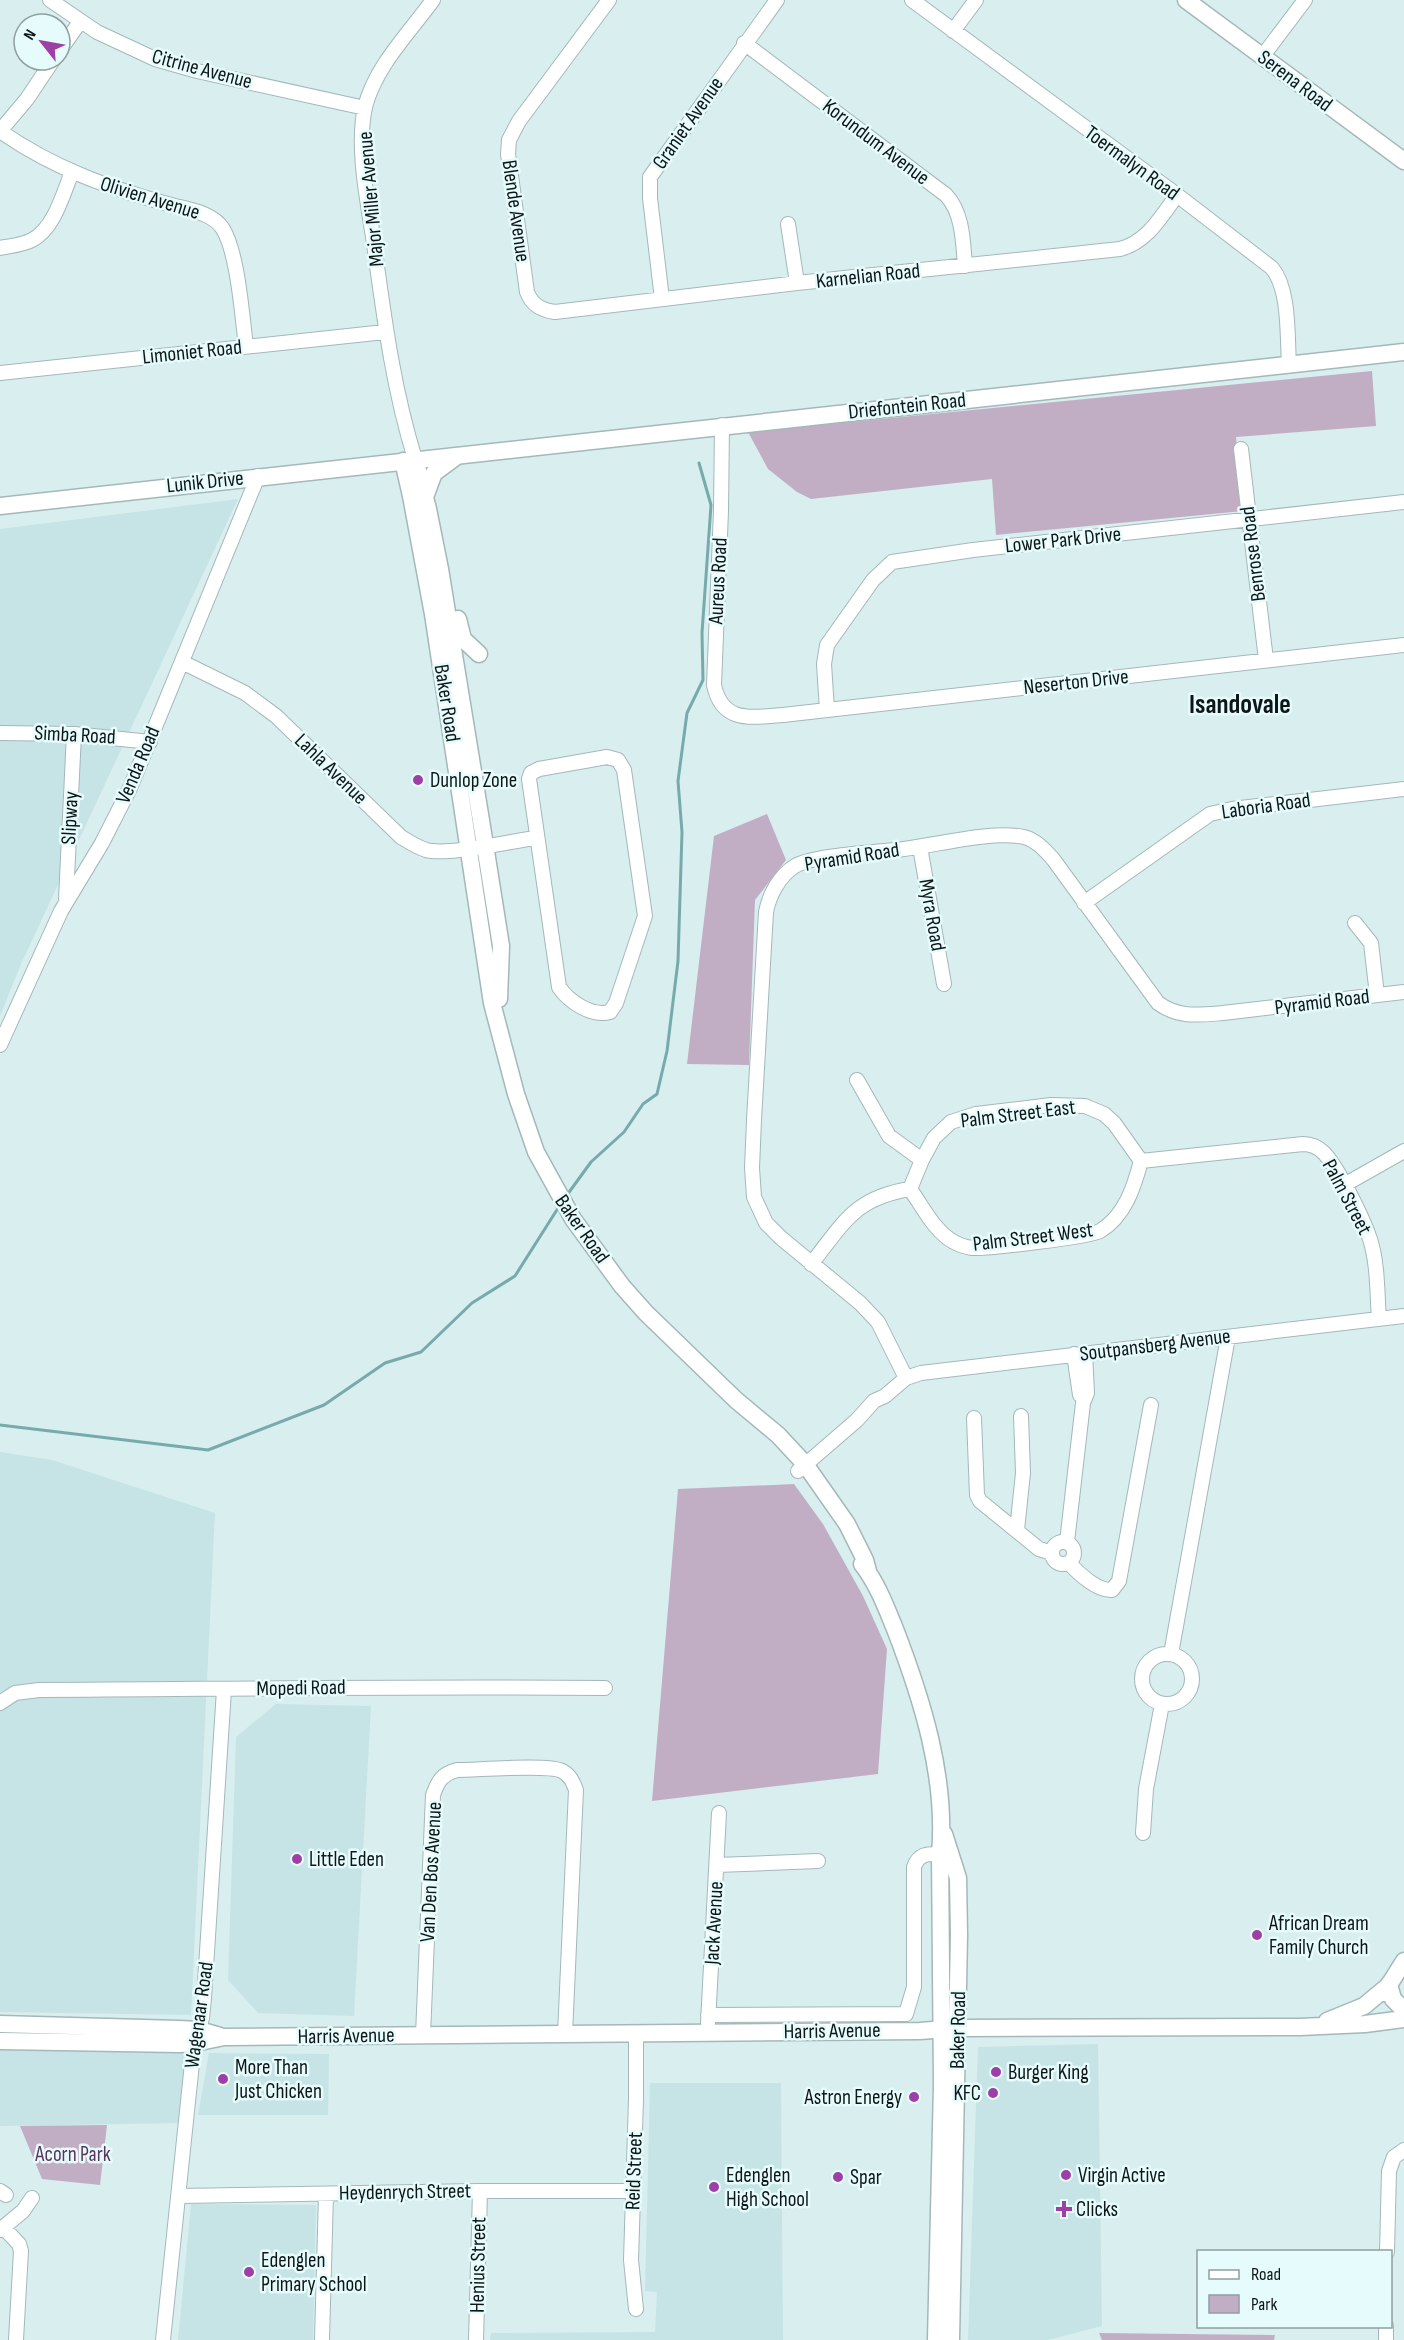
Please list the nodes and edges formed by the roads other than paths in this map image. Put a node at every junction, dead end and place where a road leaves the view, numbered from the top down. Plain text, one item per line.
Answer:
1 (50, 0) edge
2 (433, 0) edge
3 (609, 0) edge
4 (777, 0) edge
5 (912, 0) edge
6 (976, 0) edge
7 (1186, 0) edge
8 (1305, 0) edge
9 (80, 22) junction
10 (953, 31) junction
11 (72, 33) edge
12 (744, 43) junction
13 (1262, 57) junction
14 (45, 72) edge
15 (365, 108) junction
16 (0, 131) edge
17 (1404, 161) edge
18 (72, 172) junction
19 (1177, 195) junction
20 (788, 224) dead end
21 (0, 248) edge
22 (965, 266) junction
23 (797, 283) junction
24 (662, 299) junction
25 (537, 307) joint
26 (385, 332) junction
27 (246, 346) junction
28 (1404, 352) edge
29 (1289, 363) junction
30 (0, 373) edge
31 (722, 425) junction
32 (1241, 449) dead end
33 (457, 456) junction
34 (409, 460) junction
35 (258, 477) junction
36 (425, 497) junction
37 (1404, 502) edge
38 (0, 506) edge
39 (1249, 520) junction
40 (440, 569) junction
41 (1404, 645) edge
42 (479, 654) dead end
43 (1266, 660) junction
44 (182, 662) junction
45 (827, 710) junction
46 (749, 717) joint
47 (0, 733) edge
48 (74, 734) junction
49 (150, 742) junction
50 (1404, 789) edge
51 (536, 838) junction
52 (477, 846) junction
53 (920, 847) junction
54 (66, 902) junction
55 (1084, 903) junction
56 (1355, 923) dead end
57 (944, 984) dead end
58 (1404, 992) edge
59 (1377, 995) junction
60 (0, 1045) edge
61 (857, 1080) dead end
62 (1404, 1151) edge
63 (922, 1160) junction
64 (1141, 1161) junction
65 (1344, 1185) junction
66 (910, 1189) junction
67 (811, 1264) junction
68 (1404, 1316) edge
69 (1379, 1318) junction
70 (1228, 1337) junction
71 (1079, 1354) junction
72 (906, 1378) junction
73 (1151, 1405) dead end
74 (1021, 1416) dead end
75 (974, 1418) dead end
76 (801, 1467) junction
77 (1017, 1530) junction
78 (1067, 1542) junction
79 (1052, 1553) junction
80 (1069, 1563) junction
81 (1172, 1654) junction
82 (605, 1688) dead end
83 (224, 1690) junction
84 (0, 1703) edge
85 (1162, 1704) junction
86 (719, 1813) dead end
87 (942, 1830) junction
88 (1143, 1833) dead end
89 (940, 1854) junction
90 (818, 1861) dead end
91 (717, 1865) junction
92 (1404, 1961) edge
93 (1388, 1985) junction
94 (1404, 2010) edge
95 (708, 2015) junction
96 (1404, 2019) edge
97 (0, 2024) edge
98 (1365, 2024) junction
99 (1316, 2027) junction
100 (950, 2029) junction
101 (636, 2033) junction
102 (708, 2033) junction
103 (565, 2034) junction
104 (423, 2035) junction
105 (197, 2036) junction
106 (0, 2041) edge
107 (1399, 2154) edge
108 (480, 2191) junction
109 (633, 2191) junction
110 (326, 2194) junction
111 (178, 2196) junction
112 (32, 2198) dead end
113 (2, 2228) edge
114 (1387, 2250) edge
115 (636, 2309) dead end
116 (16, 2340) edge
117 (163, 2340) edge
118 (322, 2340) edge
119 (476, 2340) edge
120 (936, 2340) edge
121 (951, 2340) edge

1 - 9 street, Citrine Avenue
2 - 15 street, Major Miller Avenue
3 - 25 street, Blende Avenue
4 - 12 street, Graniet Avenue
5 - 10 street, Toermalyn Road
6 - 10 street
7 - 13 main road, Serena Road
8 - 13 street
9 - 11 street
9 - 15 street, Citrine Avenue
10 - 19 street, Toermalyn Road
12 - 22 street, Korundum Avenue
12 - 24 street, Graniet Avenue
13 - 17 main road, Serena Road
14 - 16 street
15 - 26 street, Major Miller Avenue
16 - 18 street, Olivien Avenue
18 - 21 street
18 - 27 street, Olivien Avenue
19 - 22 street, Karnelian Road
19 - 29 street, Toermalyn Road
20 - 23 street
22 - 23 street, Karnelian Road
23 - 24 street, Karnelian Road
24 - 25 street, Karnelian Road
26 - 27 street, Limoniet Road
26 - 34 street, Major Miller Avenue
27 - 30 street, Limoniet Road
28 - 29 main road, Driefontein Road
29 - 31 main road, Driefontein Road
31 - 33 main road, Driefontein Road
31 - 46 street, Aureus Road
32 - 39 street, Benrose Road
33 - 34 main road, Driefontein Road
33 - 36 main road
34 - 35 main road, Lunik Drive
34 - 36 main road, Baker Road
34 - 52 main road, Baker Road
35 - 38 main road, Lunik Drive
35 - 44 street, Venda Road
36 - 40 main road, Baker Road
37 - 39 street, Lower Park Drive
39 - 43 street, Benrose Road
39 - 45 street, Lower Park Drive
40 - 42 main road
40 - 52 main road, Baker Road
41 - 43 street, Neserton Drive
43 - 45 street, Neserton Drive
44 - 49 street, Venda Road
44 - 52 street, Lahla Avenue
45 - 46 street, Neserton Drive
47 - 48 street, Simba Road
48 - 49 street, Simba Road
48 - 54 street, Slipway
49 - 54 street, Venda Road
50 - 55 street, Laboria Road
51 - 51 street
51 - 52 street
52 - 76 main road, Baker Road
53 - 55 street, Pyramid Road
53 - 57 street, Myra Road
53 - 67 street, Pyramid Road
54 - 60 street, Venda Road
55 - 59 street, Pyramid Road
56 - 59 street
58 - 59 street, Pyramid Road
61 - 63 street
62 - 65 street
63 - 64 street, Palm Street East
63 - 66 street, Palm Street East
64 - 65 street, Palm Street
64 - 66 street, Palm Street West
65 - 69 street, Palm Street
66 - 67 street
67 - 72 street, Pyramid Road
68 - 69 street, Soutpansberg Avenue
69 - 70 street, Soutpansberg Avenue
70 - 71 street, Soutpansberg Avenue
70 - 81 street
71 - 72 street, Soutpansberg Avenue
71 - 78 street
72 - 76 street
73 - 80 street
74 - 77 street
75 - 77 street
76 - 87 main road, Baker Road
77 - 79 street
78 - 79 street
78 - 80 street
79 - 80 street
81 - 85 street
81 - 85 street
82 - 83 street, Mopedi Road
83 - 84 street, Mopedi Road
83 - 105 street, Wagenaar Road
85 - 88 street
86 - 91 street, Jack Avenue
87 - 89 main road, Baker Road
87 - 100 main road, Baker Road
89 - 95 street
89 - 100 main road, Baker Road
90 - 91 street
91 - 95 street, Jack Avenue
92 - 93 main road
93 - 94 main road
93 - 98 main road
93 - 99 main road
95 - 102 street, Jack Avenue
96 - 98 main road, Harris Avenue
97 - 105 main road, Harris Avenue
98 - 99 main road, Harris Avenue
99 - 100 main road, Harris Avenue
100 - 102 main road, Harris Avenue
100 - 120 main road, Baker Road
100 - 121 main road, Baker Road
101 - 102 main road, Harris Avenue
101 - 103 main road, Harris Avenue
101 - 109 street, Reid Street
103 - 104 main road, Harris Avenue
103 - 104 street, Van Den Bos Avenue
104 - 105 main road, Harris Avenue
105 - 106 main road, Harris Avenue
105 - 111 street, Wagenaar Road
107 - 114 street
108 - 109 street, Heydenrych Street
108 - 110 street, Heydenrych Street
108 - 119 street, Henius Street
109 - 115 street, Reid Street
110 - 111 street, Heydenrych Street
110 - 118 street
111 - 117 street, Wagenaar Road
112 - 113 street
113 - 116 street

